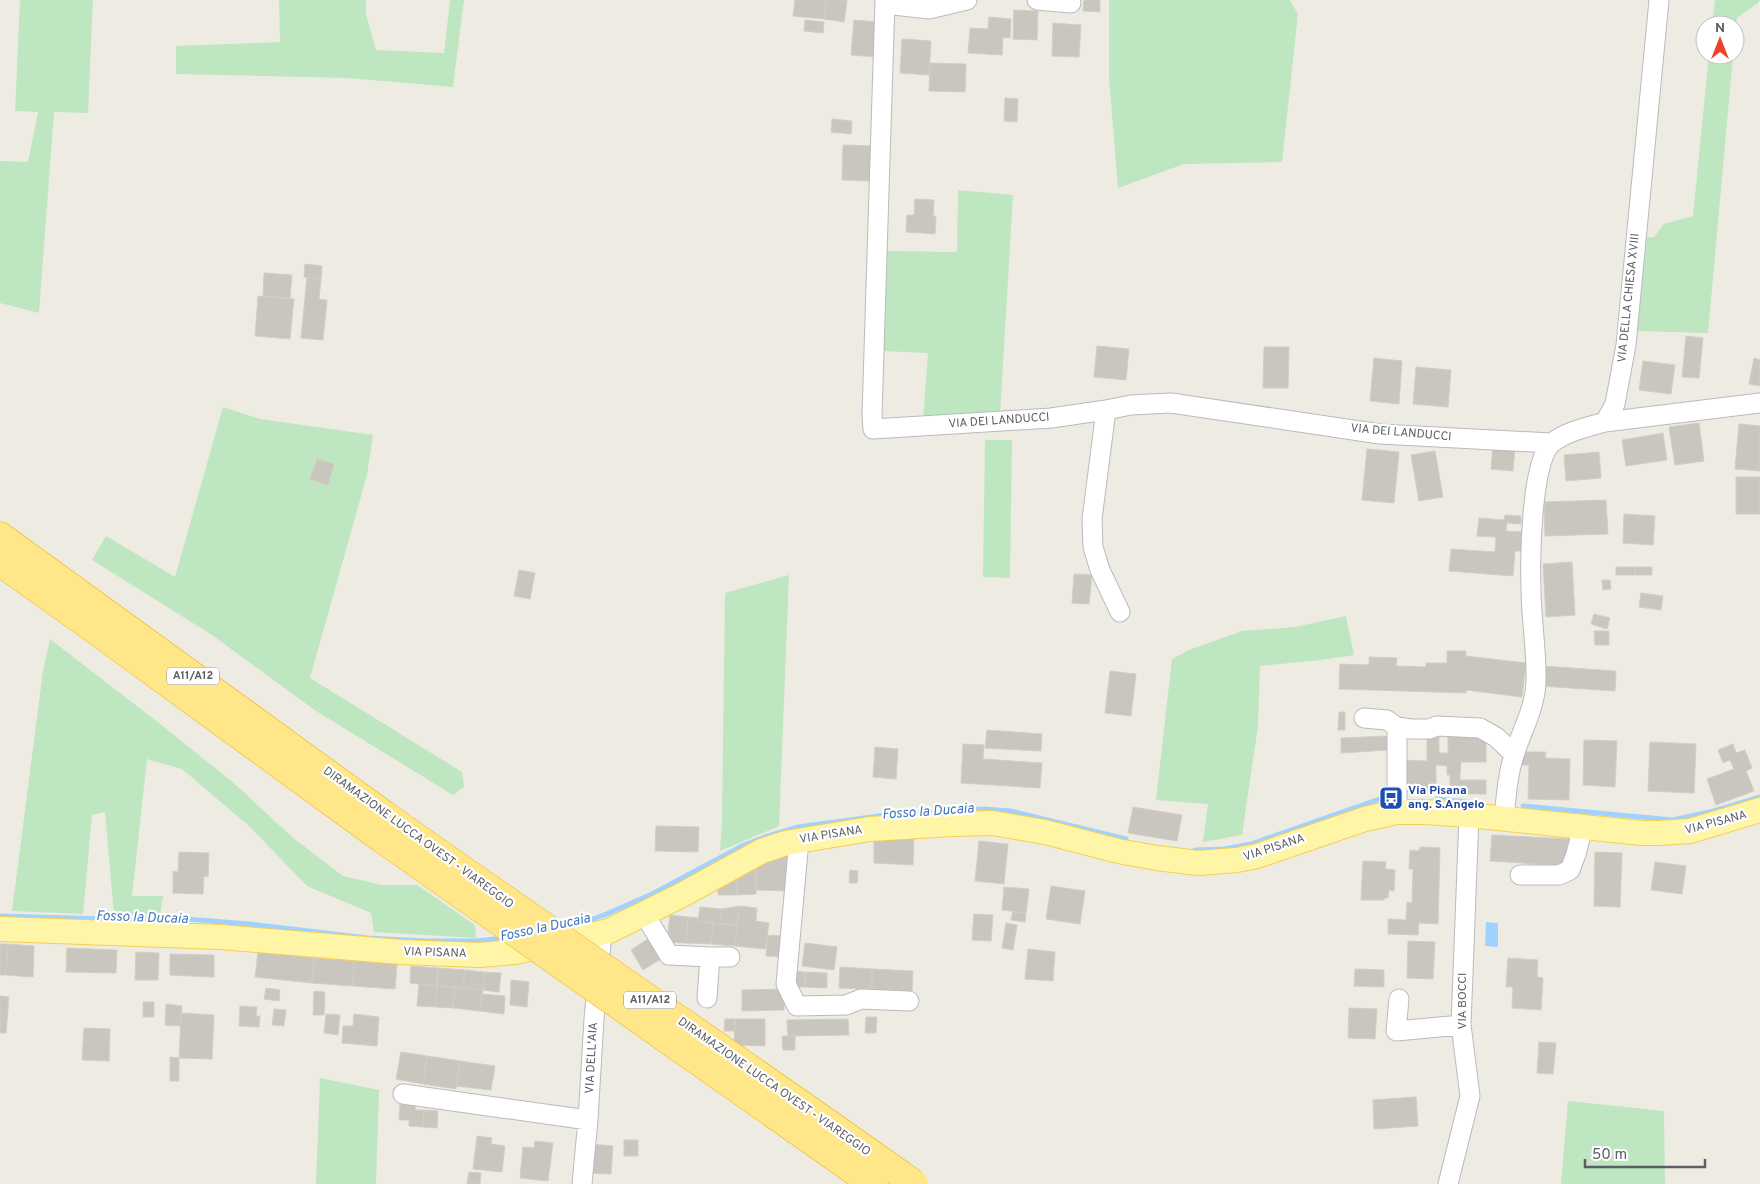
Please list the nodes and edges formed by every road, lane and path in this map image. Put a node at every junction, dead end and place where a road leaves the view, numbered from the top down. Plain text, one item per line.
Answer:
1 (966, 0) edge
2 (1037, 0) edge
3 (1659, 0) edge
4 (885, 2) edge
5 (1071, 3) dead end
6 (1760, 403) edge
7 (1106, 410) junction
8 (1605, 422) junction
9 (1551, 443) junction
10 (0, 536) edge
11 (0, 562) edge
12 (1120, 612) dead end
13 (1364, 718) dead end
14 (1397, 727) junction
15 (1514, 754) junction
16 (1760, 810) edge
17 (1397, 812) junction
18 (1469, 815) junction
19 (1504, 819) junction
20 (382, 826) junction
21 (1582, 827) junction
22 (798, 840) junction
23 (1520, 875) dead end
24 (645, 915) junction
25 (0, 929) edge
26 (602, 933) junction
27 (730, 956) dead end
28 (710, 957) junction
29 (707, 998) dead end
30 (1399, 999) dead end
31 (909, 1001) dead end
32 (1461, 1025) junction
33 (403, 1094) dead end
34 (588, 1120) junction
35 (582, 1184) edge
36 (873, 1184) edge
37 (914, 1184) edge
38 (1448, 1184) edge

1 - 4 street
2 - 5 street
3 - 8 street, VIA DELLA CHIESA XVIII
4 - 7 street, VIA DEI LANDUCCI
6 - 8 street
7 - 9 street, VIA DEI LANDUCCI
7 - 12 street
8 - 9 street
9 - 15 street
10 - 20 highway, DIRAMAZIONE LUCCA OVEST - VIAREGGIO / A11/A12
11 - 20 highway, DIRAMAZIONE LUCCA OVEST - VIAREGGIO / A11/A12
13 - 14 street
14 - 15 street
14 - 17 street
15 - 19 street
16 - 21 main road, VIA PISANA
17 - 18 main road, VIA PISANA
17 - 22 main road, VIA PISANA
18 - 19 main road, VIA PISANA
18 - 32 street, VIA BOCCI
19 - 21 main road, VIA PISANA
20 - 36 highway, DIRAMAZIONE LUCCA OVEST - VIAREGGIO / A11/A12, bridge
20 - 37 highway, DIRAMAZIONE LUCCA OVEST - VIAREGGIO / A11/A12, bridge
21 - 23 street
22 - 24 main road, VIA PISANA
22 - 31 street
24 - 26 main road, VIA PISANA
24 - 28 street
25 - 26 main road, VIA PISANA
26 - 34 street, VIA DELL'AIA
27 - 28 street
28 - 29 street
30 - 32 street
32 - 38 street, VIA BOCCI
33 - 34 street
34 - 35 street, VIA DELL'AIA

